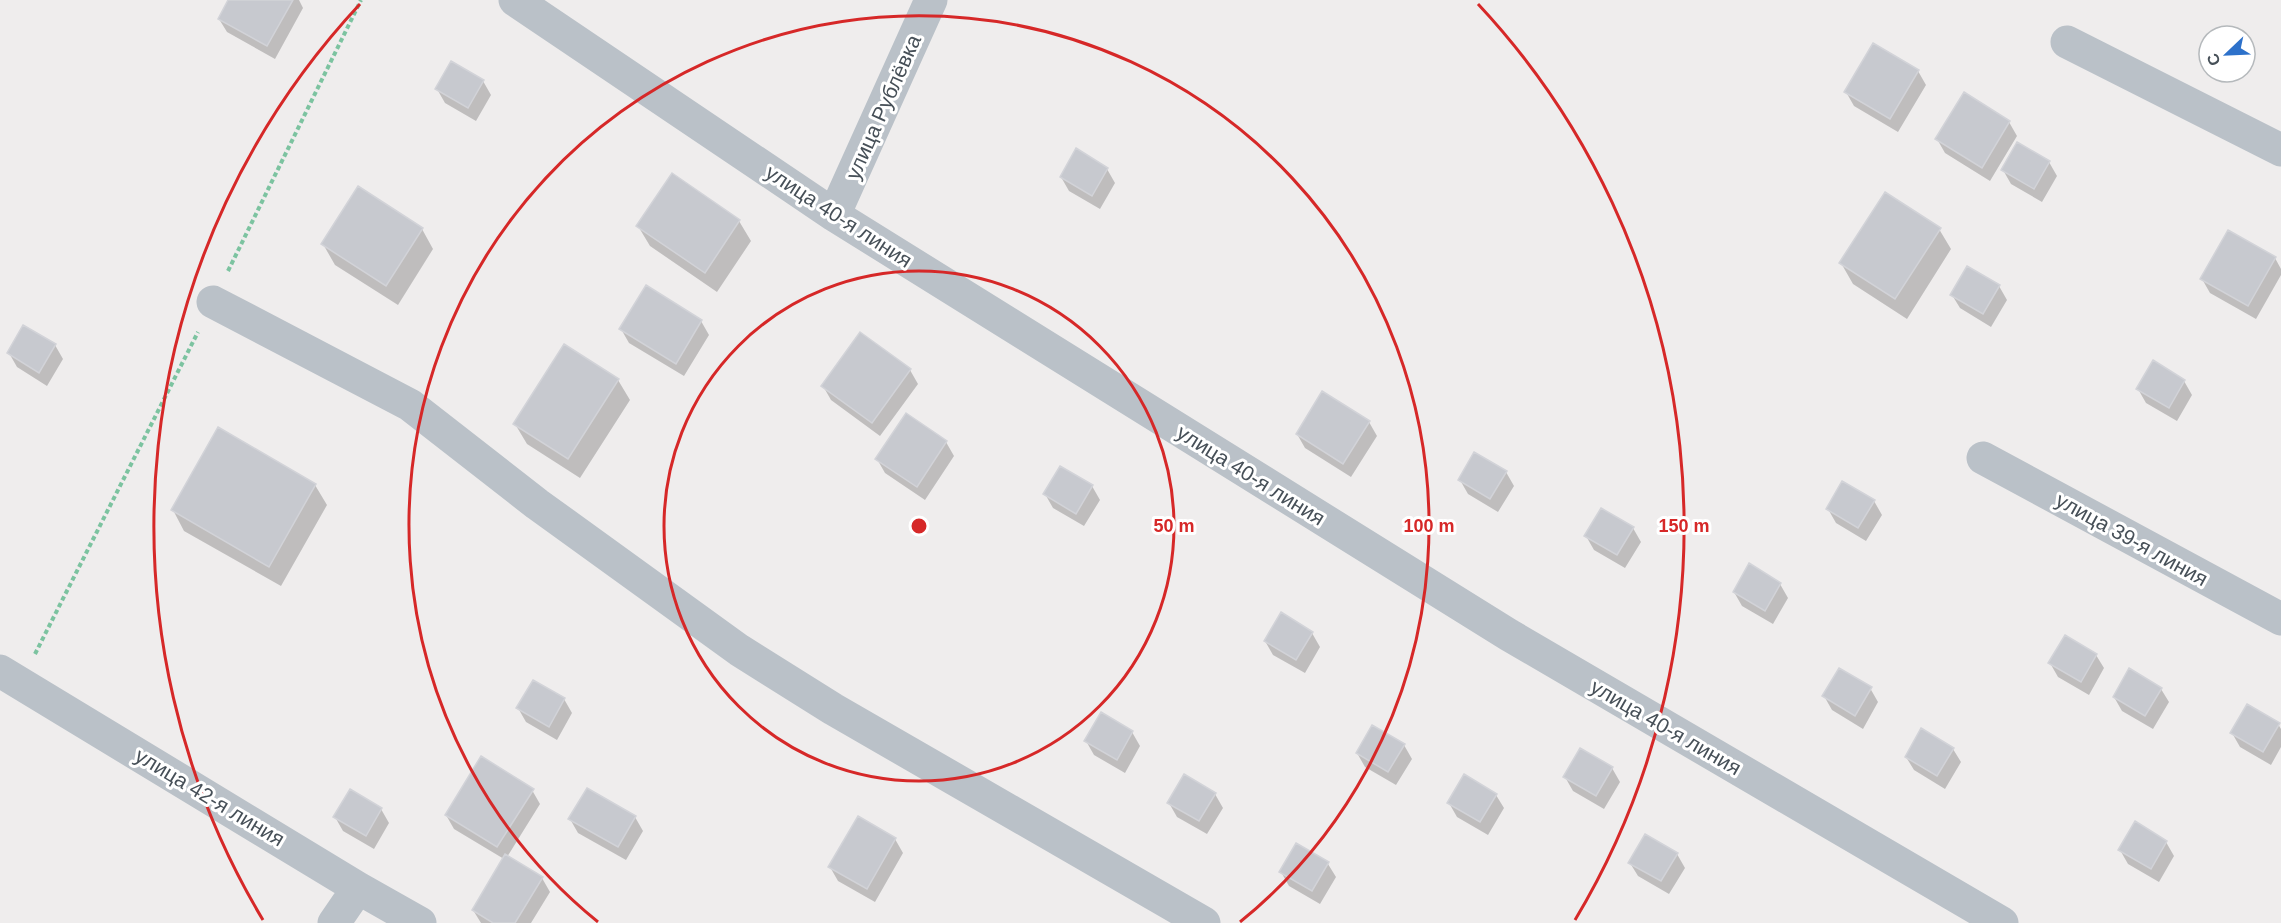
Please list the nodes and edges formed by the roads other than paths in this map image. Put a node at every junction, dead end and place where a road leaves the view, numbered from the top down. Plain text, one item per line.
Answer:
1 (515, 0) edge
2 (931, 0) edge
3 (2067, 42) dead end
4 (2281, 150) edge
5 (834, 215) junction
6 (213, 302) road end
7 (1983, 458) dead end
8 (2281, 619) edge
9 (10, 677) edge
10 (358, 888) junction
11 (334, 923) edge
12 (420, 923) edge
13 (1204, 923) edge
14 (2002, 923) edge

1 - 5 street, улица 40-я линия
2 - 5 street, улица Рублёвка
3 - 4 street
5 - 14 street, улица 40-я линия
6 - 13 street
7 - 8 street, улица 39-я линия
9 - 10 street, улица 42-я линия
10 - 11 street
10 - 12 street, улица 42-я линия

